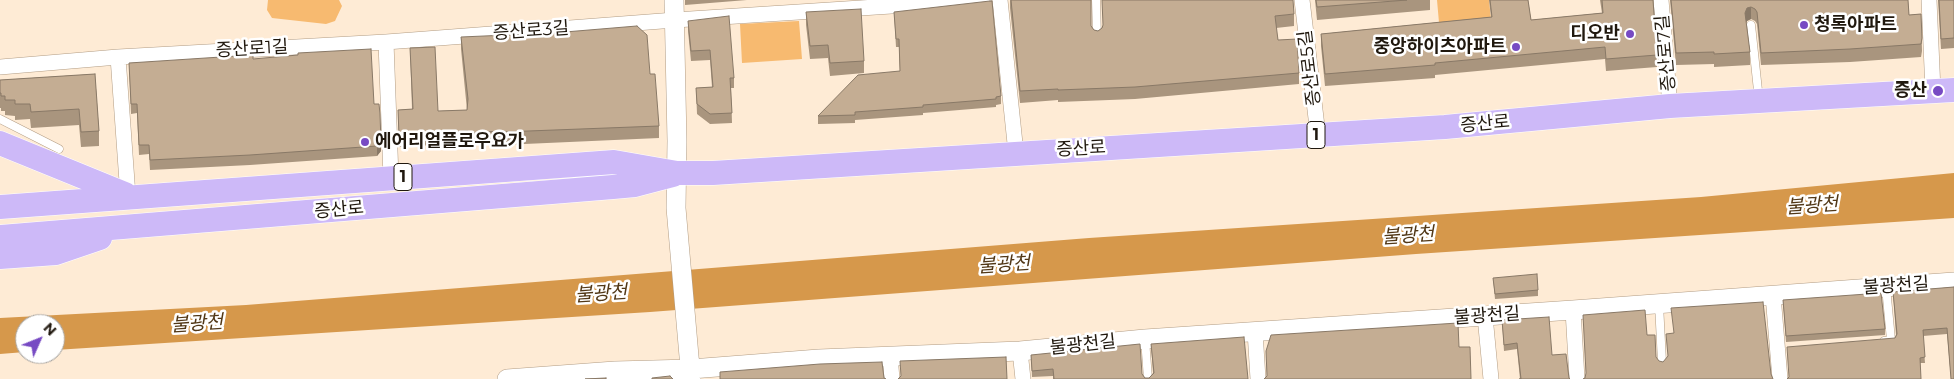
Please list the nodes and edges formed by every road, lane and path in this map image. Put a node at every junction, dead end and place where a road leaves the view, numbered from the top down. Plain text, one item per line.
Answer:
1 (674, 0) edge
2 (984, 0) edge
3 (1000, 0) edge
4 (1096, 0) edge
5 (1302, 0) edge
6 (1661, 0) edge
7 (1929, 0) edge
8 (675, 20) junction
9 (1751, 24) edge
10 (1097, 37) edge
11 (386, 42) junction
12 (118, 57) junction
13 (0, 67) edge
14 (1944, 90) edge
15 (1760, 102) junction
16 (1670, 106) junction
17 (0, 119) edge
18 (1318, 135) junction
19 (0, 143) edge
20 (59, 149) dead end
21 (1016, 153) junction
22 (677, 174) junction
23 (391, 178) junction
24 (128, 196) junction
25 (0, 207) edge
26 (131, 227) junction
27 (0, 237) edge
28 (0, 257) edge
29 (1954, 282) edge
30 (1886, 287) junction
31 (1773, 296) junction
32 (1659, 304) junction
33 (1572, 310) junction
34 (1484, 316) junction
35 (1255, 330) junction
36 (1145, 338) junction
37 (1872, 342) edge
38 (1020, 351) junction
39 (890, 356) junction
40 (1662, 362) edge
41 (691, 374) edge
42 (615, 375) edge
43 (507, 379) edge
44 (892, 379) edge
45 (1023, 379) edge
46 (1148, 379) edge
47 (1258, 379) edge
48 (1491, 379) edge
49 (1577, 379) edge
50 (1780, 379) edge

1 - 8 street
2 - 8 street, 증산로3길
3 - 21 street
4 - 10 lane
5 - 18 street, 증산로5길
6 - 16 street, 증산로7길
7 - 14 street
8 - 11 street, 증산로3길
8 - 22 street
9 - 15 lane
11 - 12 street, 증산로1길
11 - 23 street
12 - 13 street, 증산로1길
12 - 24 street
14 - 15 main road, 증산로 / 1
15 - 16 main road, 증산로 / 1
16 - 18 main road, 증산로 / 1
17 - 20 lane
18 - 21 main road, 증산로 / 1
19 - 24 main road
21 - 22 main road, 증산로 / 1
22 - 23 main road, 증산로 / 1
22 - 26 main road, 증산로 / 1
22 - 41 street
23 - 24 main road, 증산로 / 1
24 - 25 main road, 증산로 / 1
26 - 27 main road, 증산로 / 1
26 - 28 main road
29 - 30 street, 불광천길
30 - 31 street, 불광천길
30 - 37 lane
31 - 32 street, 불광천길
31 - 50 street
32 - 33 street, 불광천길
32 - 40 lane
33 - 34 street, 불광천길
33 - 49 street
34 - 35 street, 불광천길
34 - 48 street
35 - 36 street, 불광천길
35 - 47 street
36 - 38 street, 불광천길
36 - 46 lane
38 - 39 street, 불광천길
38 - 45 street
39 - 41 street, 불광천길
39 - 44 street
41 - 42 street, 불광천길
42 - 43 street, 불광천길

